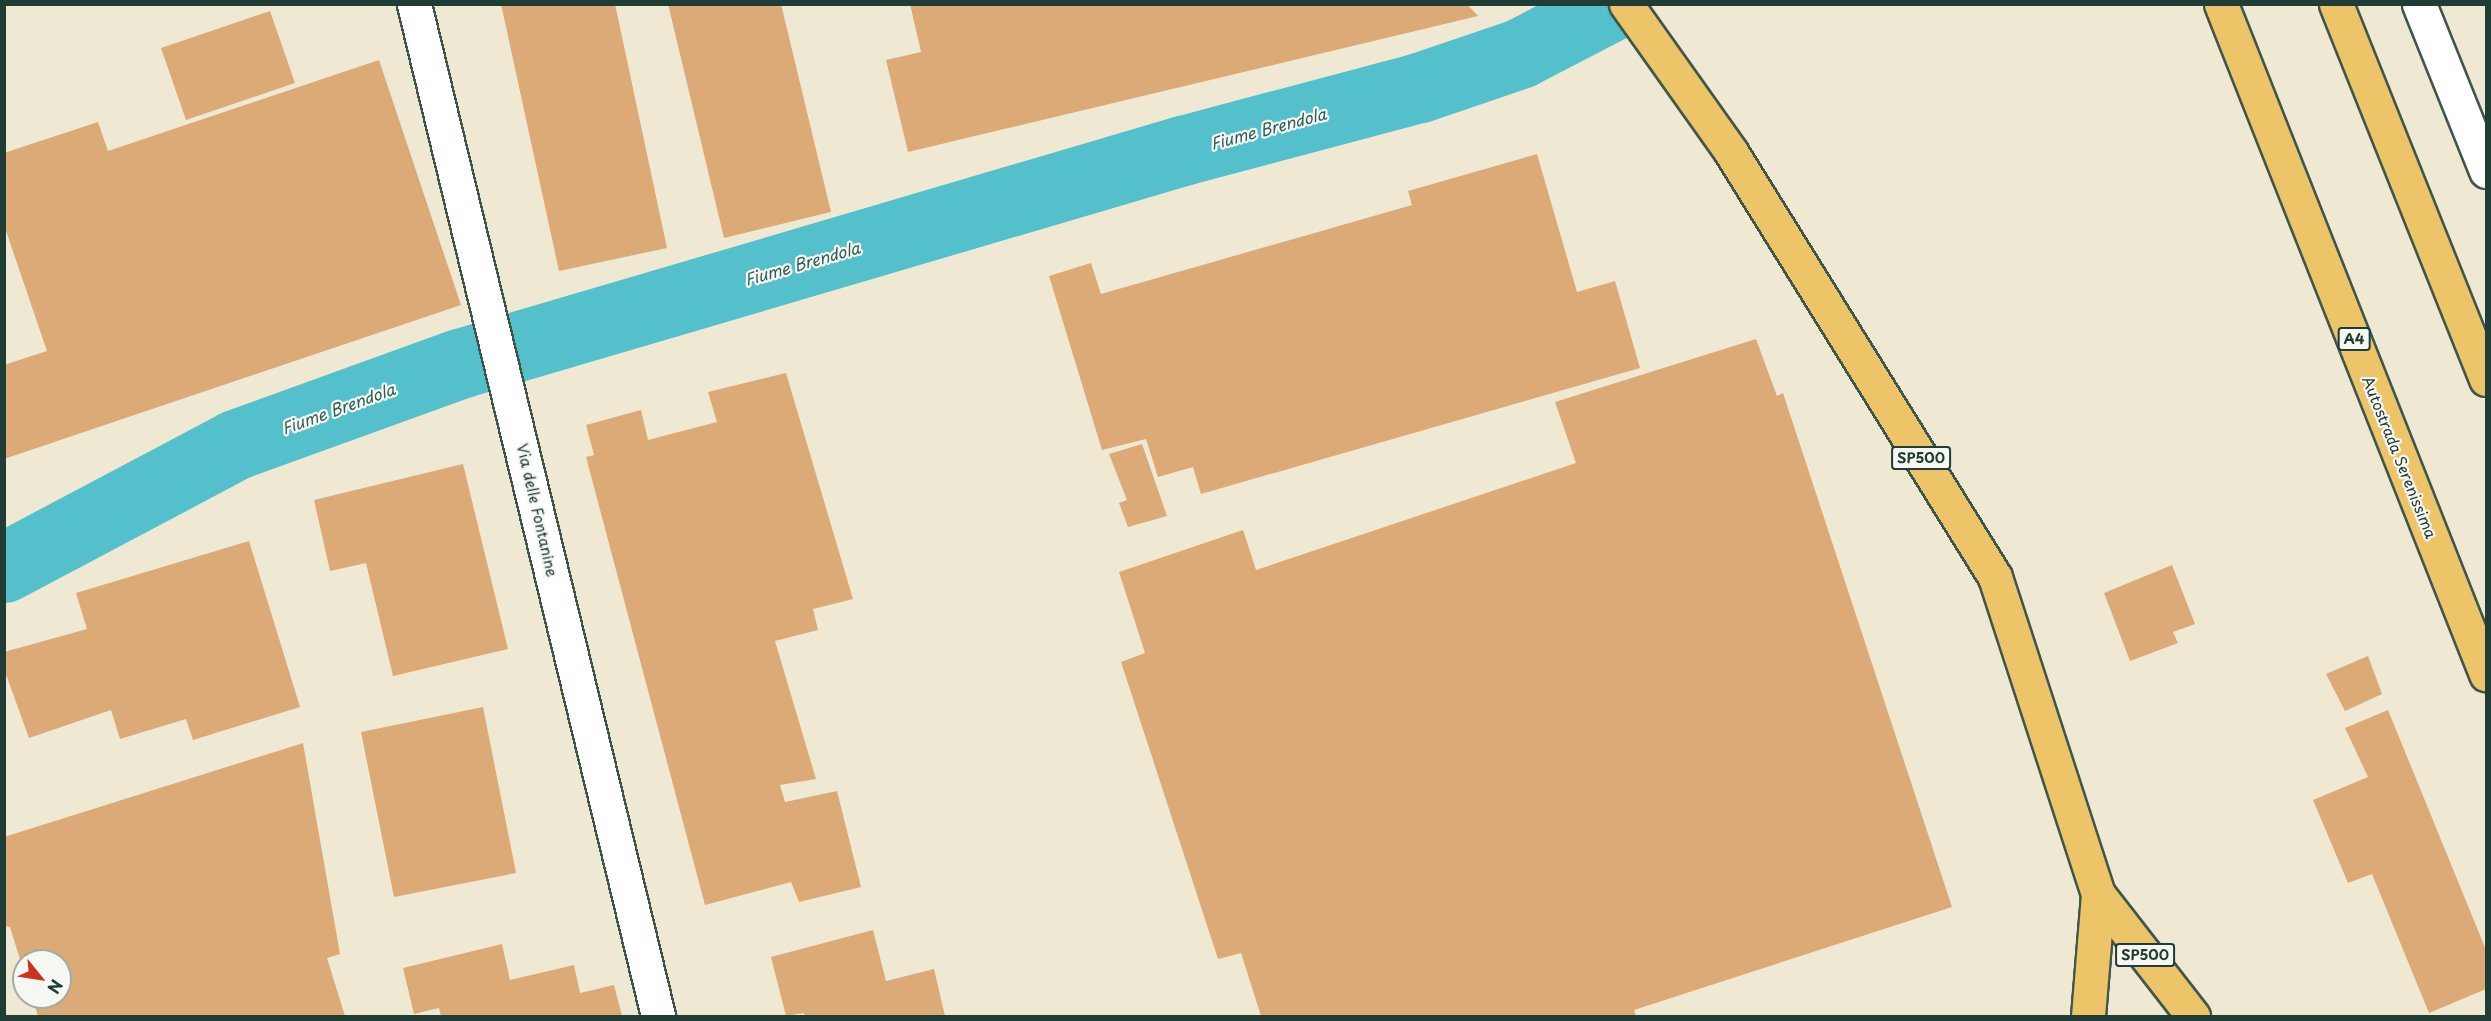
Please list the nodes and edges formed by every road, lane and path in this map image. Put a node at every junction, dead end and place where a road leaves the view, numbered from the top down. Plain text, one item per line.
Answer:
1 (414, 4) edge
2 (1626, 4) edge
3 (2221, 4) edge
4 (2336, 4) edge
5 (2419, 4) edge
6 (2487, 171) edge
7 (2487, 380) edge
8 (2487, 674) edge
9 (2098, 894) junction
10 (658, 1017) edge
11 (2088, 1017) edge
12 (2193, 1017) edge

1 - 10 street, Via delle Fontanine
2 - 9 main road, SP500
3 - 8 main road, Autostrada Serenissima / A4
4 - 7 main road
5 - 6 street
9 - 11 main road, SP500
9 - 12 main road, SP500

